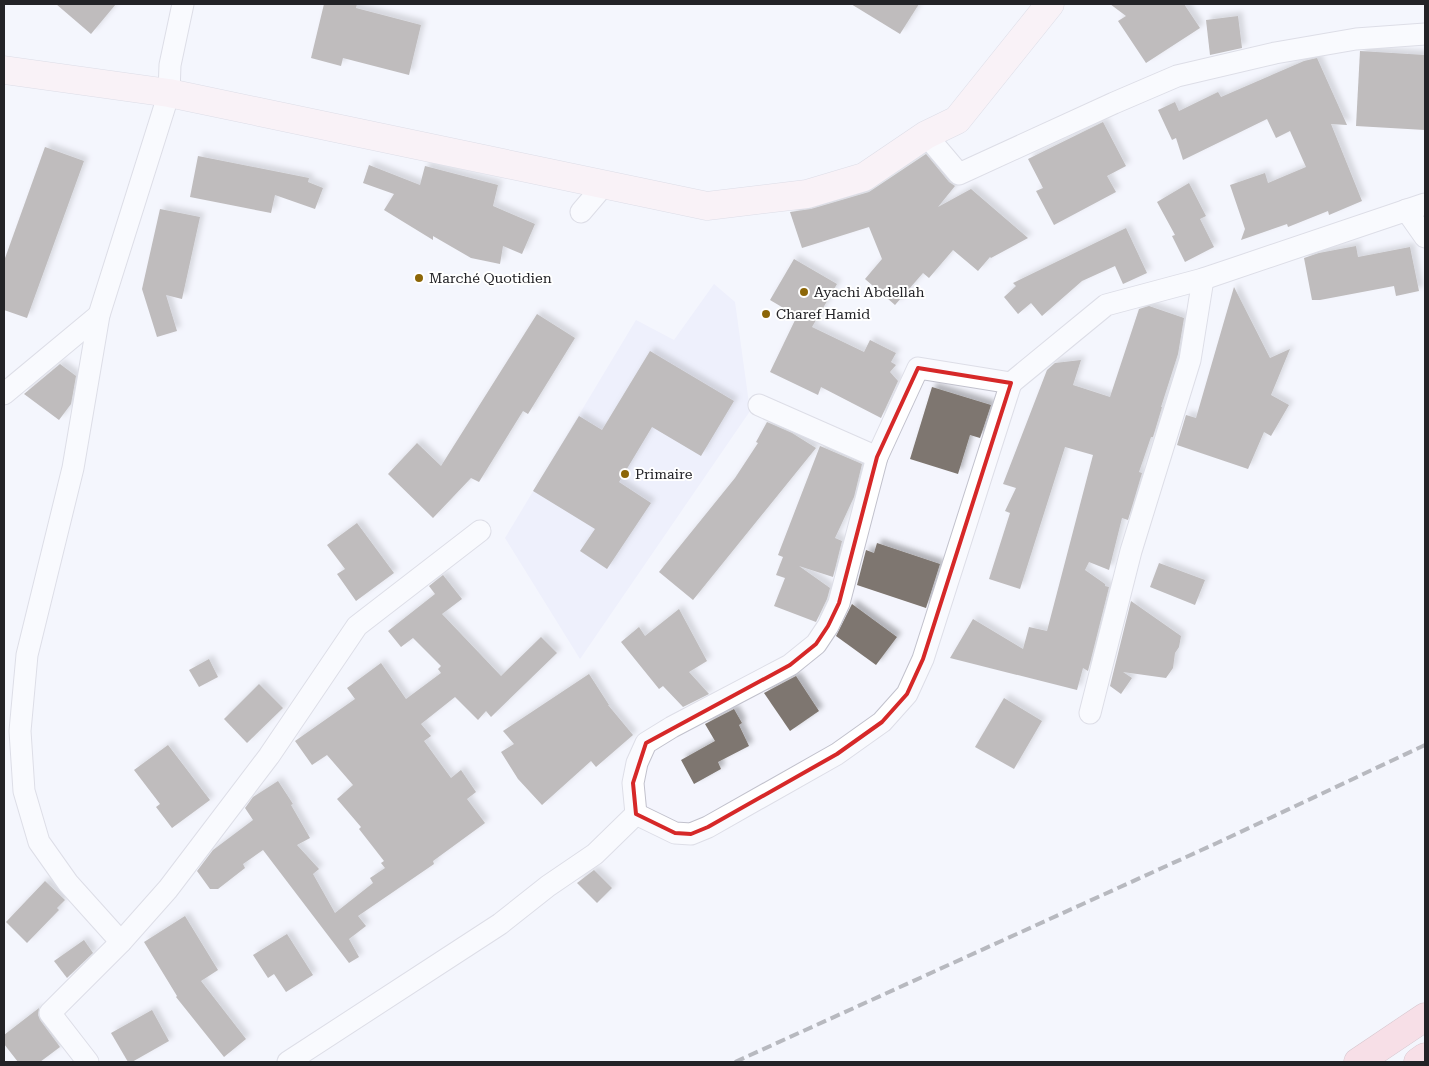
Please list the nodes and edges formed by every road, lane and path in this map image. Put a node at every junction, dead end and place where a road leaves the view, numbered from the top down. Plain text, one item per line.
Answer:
1 (183, 4) edge
2 (1050, 4) edge
3 (1425, 34) edge
4 (4, 70) edge
5 (169, 93) junction
6 (926, 135) junction
7 (604, 185) junction
8 (1416, 207) edge
9 (581, 212) dead end
10 (1425, 237) edge
11 (1204, 279) junction
12 (99, 314) junction
13 (1011, 383) junction
14 (4, 394) edge
15 (759, 406) dead end
16 (877, 457) junction
17 (480, 531) dead end
18 (1090, 713) dead end
19 (636, 814) junction
20 (121, 942) junction
21 (1425, 1017) edge
22 (1425, 1057) edge
23 (88, 1062) edge
24 (288, 1062) edge
25 (1358, 1062) edge
26 (1418, 1062) edge

1 - 5 street
2 - 6 main road
3 - 6 street
4 - 5 main road
5 - 7 main road
5 - 12 street
6 - 7 main road
7 - 9 street
8 - 10 street
8 - 11 street
11 - 13 street
11 - 18 street
12 - 14 street
12 - 20 street
13 - 16 street
13 - 19 street
15 - 16 street
16 - 19 street
17 - 20 street
19 - 24 street
20 - 23 street
21 - 25 highway
22 - 26 highway

